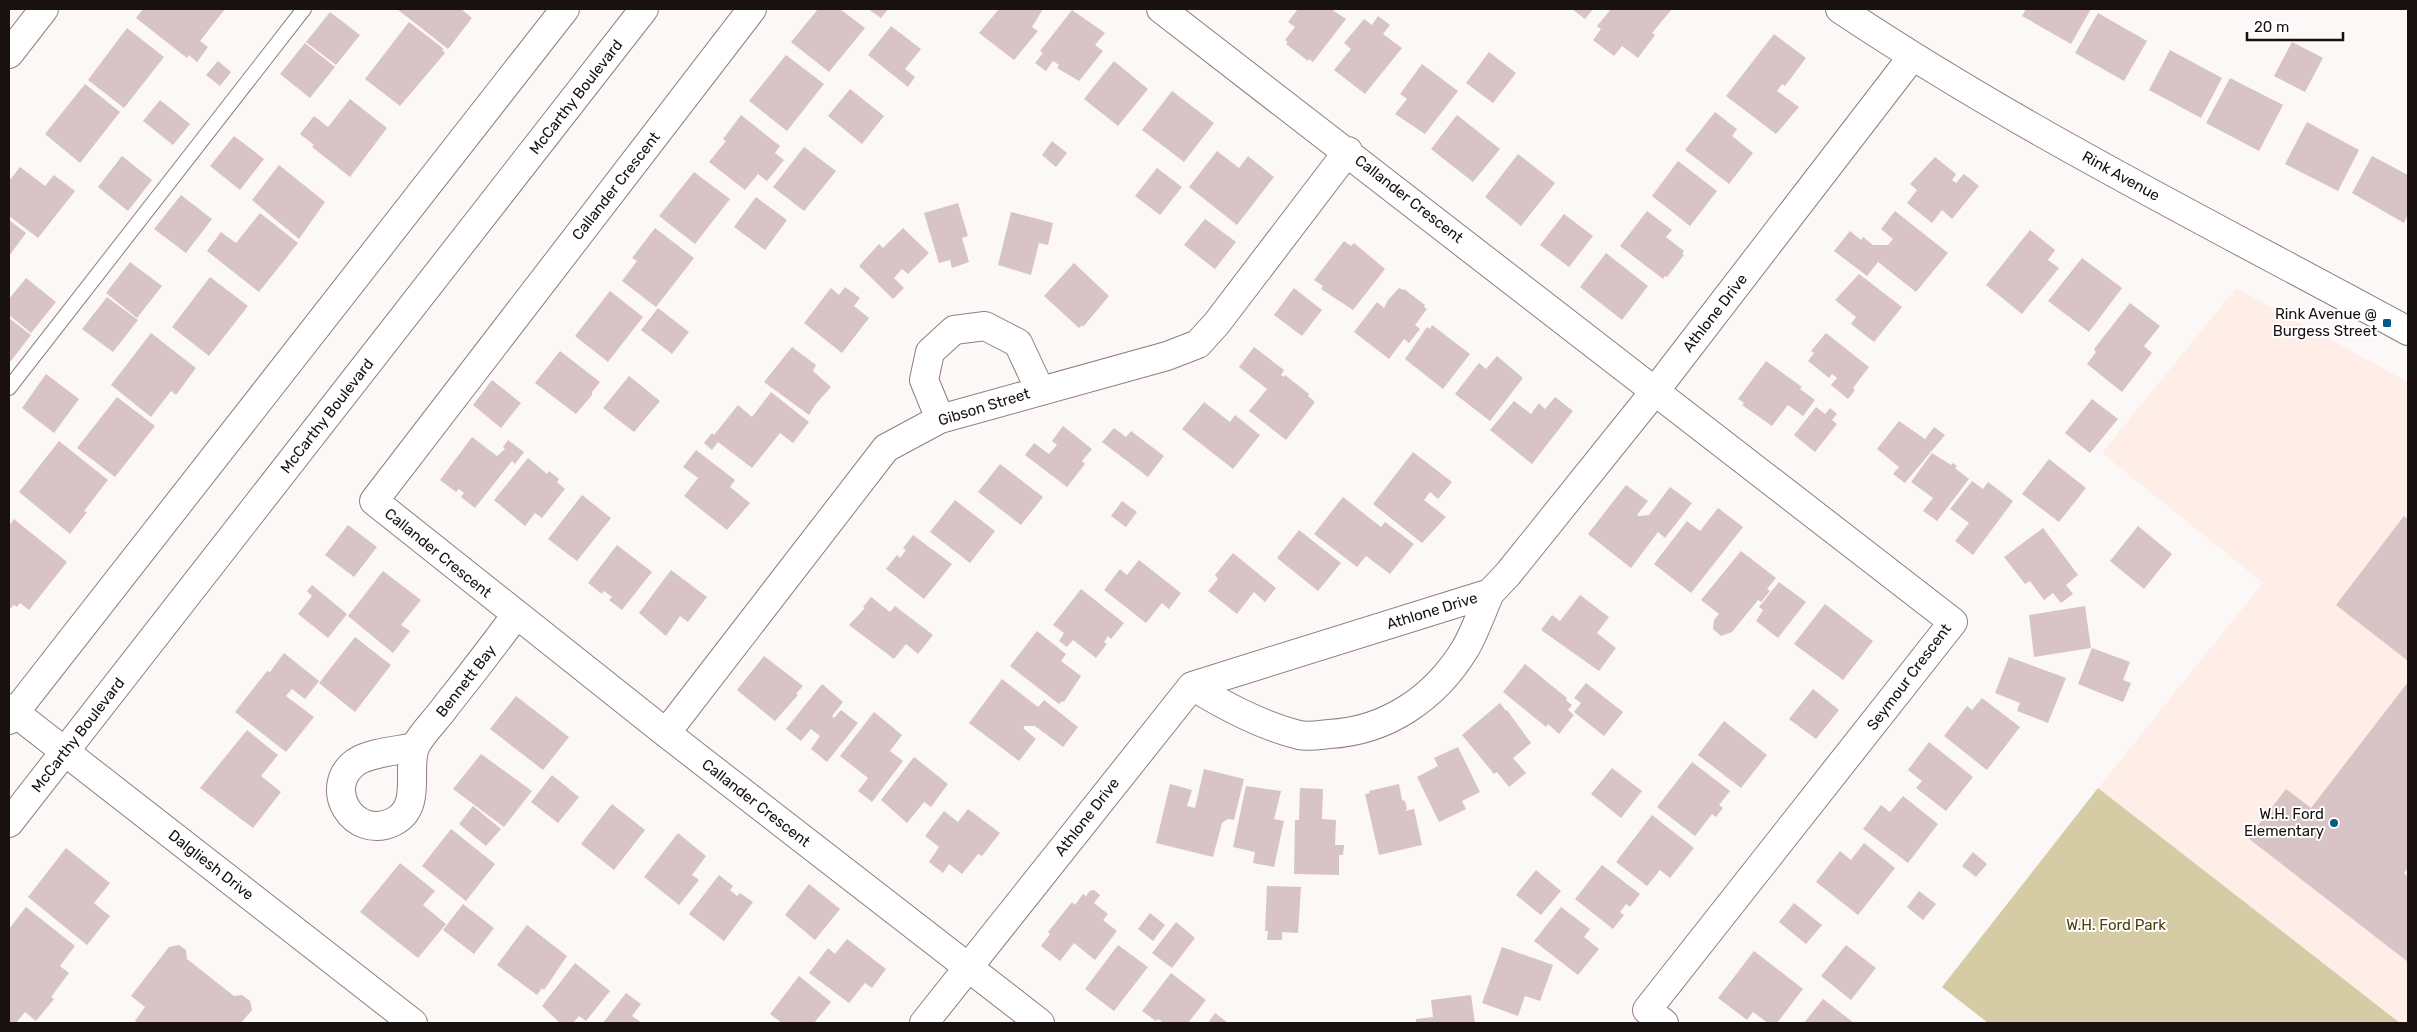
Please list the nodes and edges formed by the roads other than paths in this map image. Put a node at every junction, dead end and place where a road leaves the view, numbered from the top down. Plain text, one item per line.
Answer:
1 (44, 9) edge
2 (304, 9) edge
3 (565, 9) edge
4 (644, 9) edge
5 (752, 9) edge
6 (1161, 9) edge
7 (1840, 9) edge
8 (9, 54) edge
9 (1912, 57) junction
10 (1348, 151) junction
11 (2408, 331) edge
12 (9, 388) edge
13 (1040, 390) junction
14 (1655, 391) junction
15 (940, 419) junction
16 (1490, 593) junction
17 (516, 616) junction
18 (1192, 686) junction
19 (11, 714) edge
20 (666, 733) junction
21 (415, 747) dead end
22 (65, 752) junction
23 (9, 823) edge
24 (968, 967) junction
25 (413, 1023) edge
26 (924, 1023) edge
27 (1040, 1023) edge
28 (1664, 1023) edge

1 - 8 street
2 - 12 lane
3 - 19 street
4 - 22 street, McCarthy Boulevard
5 - 17 street, Callander Crescent
6 - 10 street, Callander Crescent
7 - 9 street, Rink Avenue
9 - 11 street, Rink Avenue
9 - 14 street, Athlone Drive
10 - 13 street, Gibson Street
10 - 14 street, Callander Crescent
13 - 15 street, Gibson Street
13 - 15 street
14 - 16 street, Athlone Drive
14 - 28 street, Seymour Crescent
15 - 20 street, Gibson Street
16 - 18 street, Athlone Drive
16 - 18 street
17 - 20 street, Callander Crescent
17 - 21 street, Bennett Bay
18 - 24 street, Athlone Drive
19 - 22 street, Dalgliesh Drive
20 - 24 street, Callander Crescent
22 - 23 street, McCarthy Boulevard
22 - 25 street, Dalgliesh Drive
24 - 26 street, Athlone Drive
24 - 27 street

